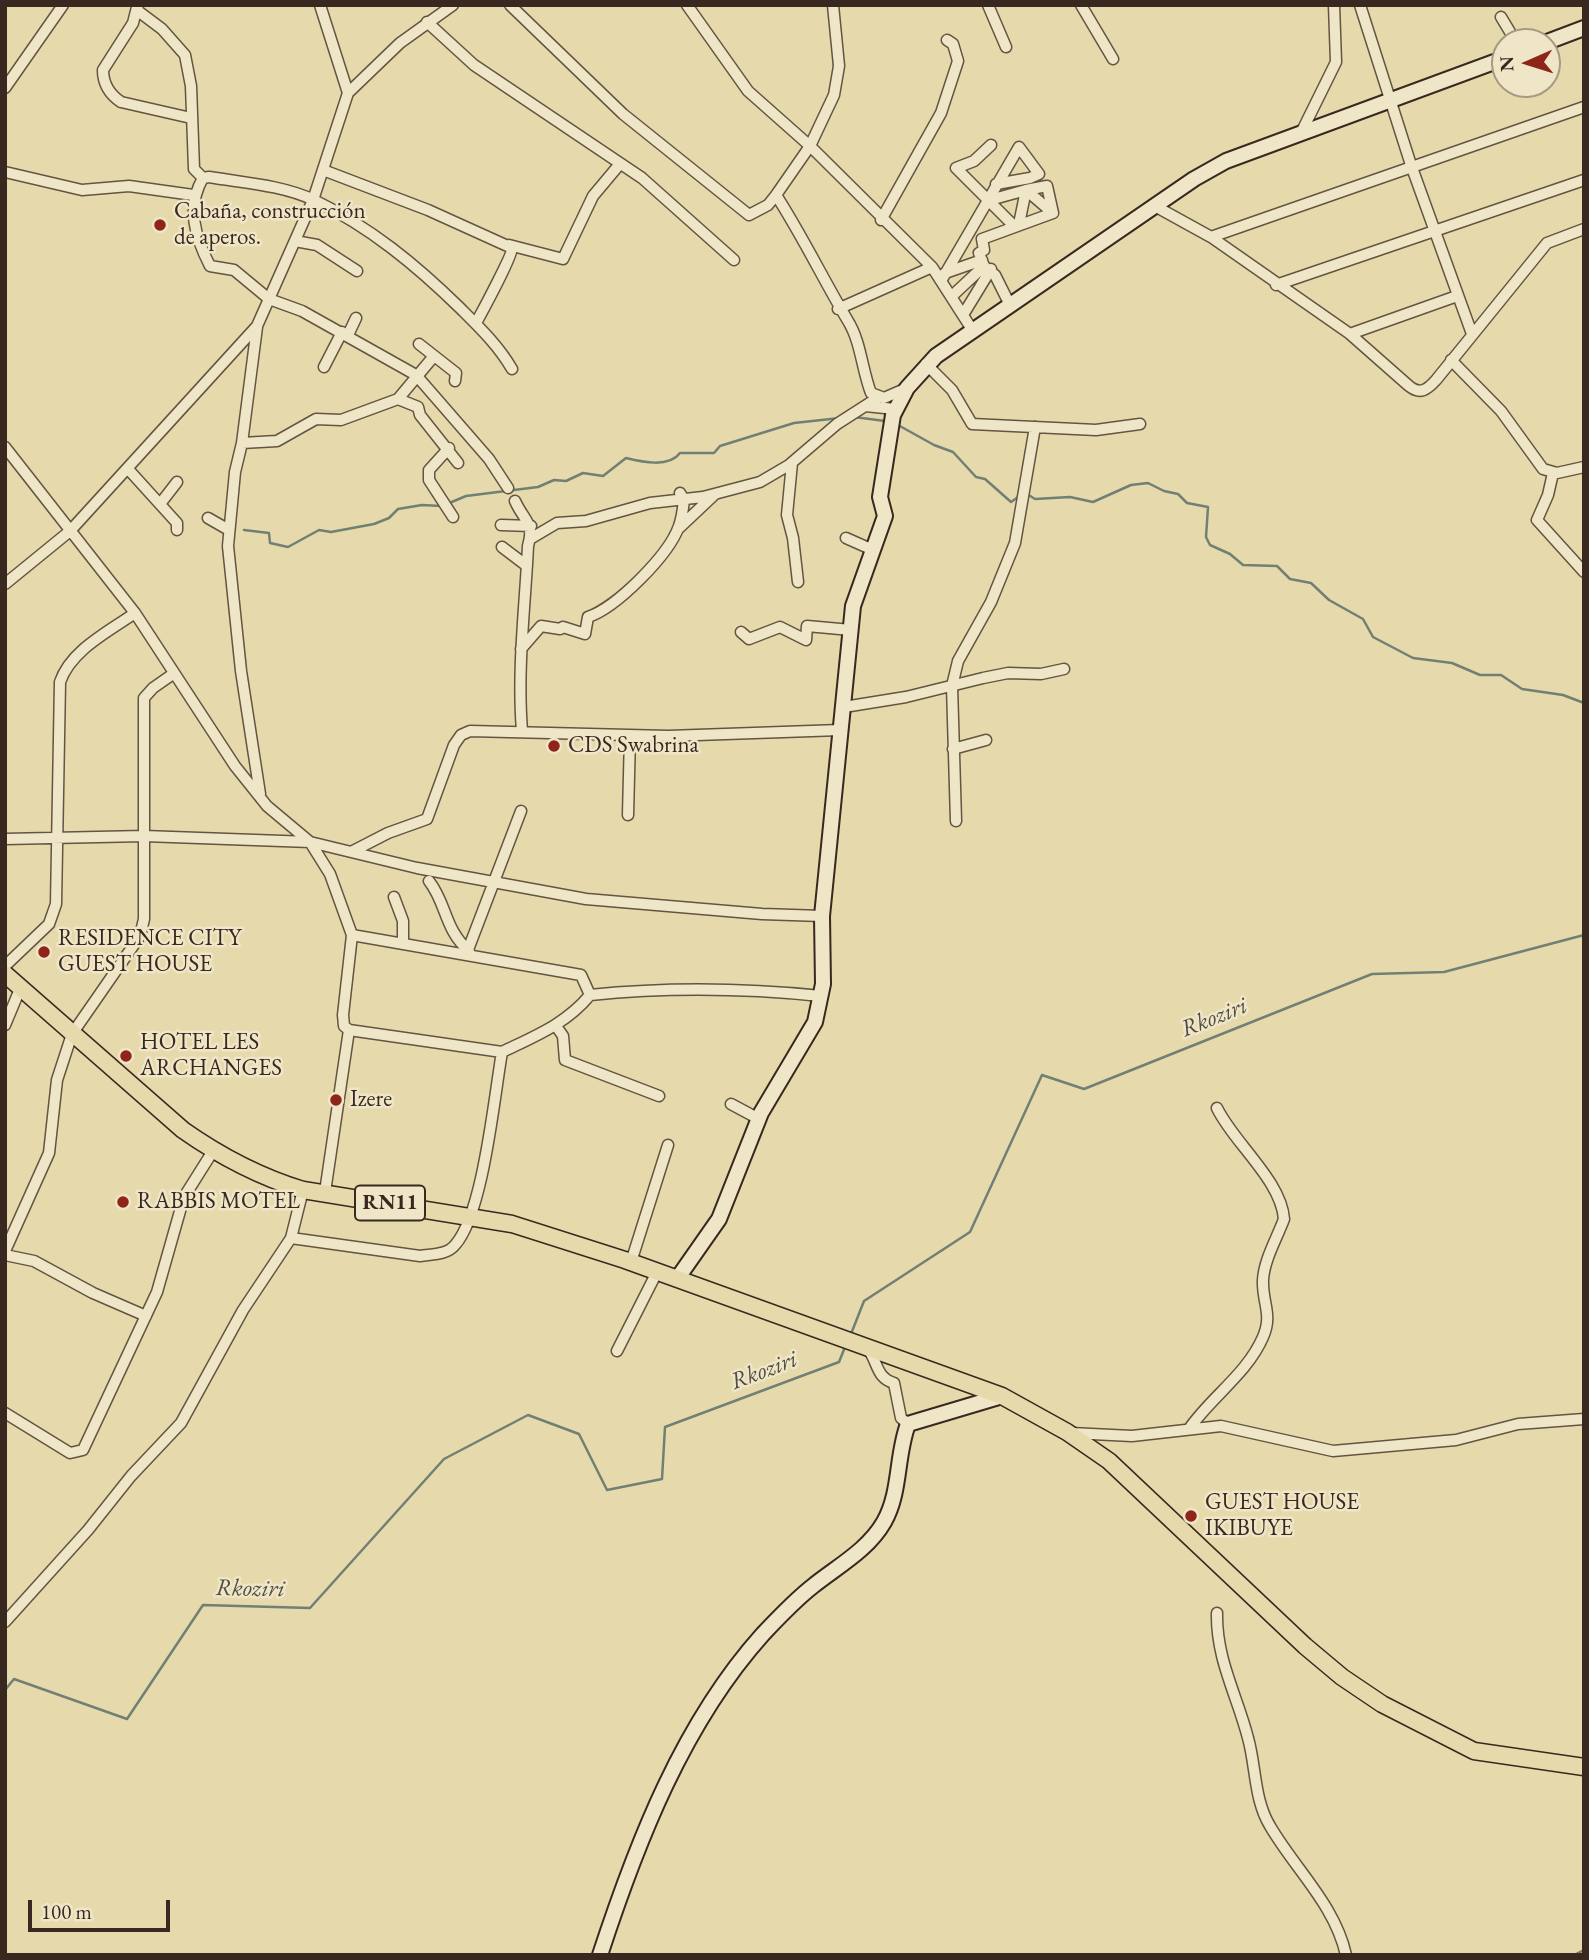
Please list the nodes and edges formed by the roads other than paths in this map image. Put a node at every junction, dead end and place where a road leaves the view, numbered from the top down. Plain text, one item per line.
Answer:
1 (63, 5) edge
2 (320, 5) edge
3 (453, 5) edge
4 (510, 5) edge
5 (687, 5) edge
6 (833, 5) edge
7 (988, 5) edge
8 (1082, 5) edge
9 (1334, 5) edge
10 (1360, 5) edge
11 (137, 6) edge
12 (1501, 18) dead end
13 (427, 22) junction
14 (1507, 28) edge
15 (1584, 28) edge
16 (1561, 37) edge
17 (947, 40) dead end
18 (1006, 47) dead end
19 (1113, 59) dead end
20 (1491, 63) edge
21 (5, 88) edge
22 (348, 93) junction
23 (1391, 99) junction
24 (1584, 107) edge
25 (191, 118) junction
26 (1301, 133) junction
27 (991, 145) dead end
28 (810, 146) junction
29 (619, 164) junction
30 (1411, 165) junction
31 (323, 170) junction
32 (5, 172) edge
33 (203, 178) junction
34 (1584, 180) edge
35 (982, 182) junction
36 (1026, 191) junction
37 (193, 195) junction
38 (776, 195) junction
39 (989, 199) junction
40 (313, 200) junction
41 (1153, 205) junction
42 (1053, 213) junction
43 (1034, 219) junction
44 (881, 220) junction
45 (1017, 225) junction
46 (1435, 229) junction
47 (1584, 229) edge
48 (1211, 237) junction
49 (295, 241) junction
50 (963, 242) junction
51 (505, 244) junction
52 (983, 244) junction
53 (957, 253) junction
54 (734, 260) dead end
55 (985, 263) junction
56 (932, 267) junction
57 (357, 271) dead end
58 (943, 277) junction
59 (1276, 285) junction
60 (952, 296) junction
61 (1457, 296) junction
62 (269, 299) junction
63 (1010, 305) junction
64 (838, 309) junction
65 (963, 315) junction
66 (356, 318) dead end
67 (476, 323) junction
68 (257, 326) junction
69 (973, 331) junction
70 (345, 334) junction
71 (1350, 334) junction
72 (1472, 334) junction
73 (419, 344) dead end
74 (434, 356) junction
75 (1451, 360) junction
76 (926, 365) junction
77 (324, 367) dead end
78 (512, 369) dead end
79 (416, 375) junction
80 (455, 381) dead end
81 (907, 388) junction
82 (879, 397) junction
83 (398, 399) junction
84 (865, 406) junction
85 (895, 409) junction
86 (1140, 424) dead end
87 (1035, 427) junction
88 (242, 443) junction
89 (5, 447) edge
90 (449, 448) junction
91 (458, 463) dead end
92 (792, 463) junction
93 (1584, 467) edge
94 (128, 468) junction
95 (1553, 472) junction
96 (177, 482) dead end
97 (508, 488) dead end
98 (710, 494) junction
99 (682, 496) junction
100 (514, 501) dead end
101 (160, 504) junction
102 (453, 517) dead end
103 (208, 518) dead end
104 (500, 526) dead end
105 (531, 526) junction
106 (678, 529) junction
107 (177, 530) dead end
108 (229, 530) junction
109 (544, 530) junction
110 (70, 531) junction
111 (846, 538) dead end
112 (530, 539) junction
113 (502, 547) dead end
114 (873, 550) junction
115 (527, 566) junction
116 (1584, 572) edge
117 (798, 582) dead end
118 (5, 584) edge
119 (135, 613) junction
120 (523, 620) junction
121 (541, 626) junction
122 (850, 630) junction
123 (741, 632) dead end
124 (521, 649) junction
125 (1064, 669) dead end
126 (173, 674) junction
127 (952, 686) junction
128 (844, 707) junction
129 (841, 730) junction
130 (522, 731) junction
131 (630, 736) junction
132 (986, 740) dead end
133 (953, 749) junction
134 (260, 797) junction
135 (521, 811) dead end
136 (628, 815) dead end
137 (956, 821) dead end
138 (144, 836) junction
139 (59, 837) junction
140 (5, 839) edge
141 (310, 842) junction
142 (354, 852) junction
143 (429, 881) dead end
144 (495, 881) junction
145 (394, 897) dead end
146 (822, 916) junction
147 (352, 935) junction
148 (402, 942) junction
149 (468, 953) junction
150 (5, 966) edge
151 (5, 974) edge
152 (20, 989) junction
153 (590, 995) junction
154 (821, 996) junction
155 (5, 1025) edge
156 (556, 1026) junction
157 (349, 1030) junction
158 (72, 1034) junction
159 (502, 1052) junction
160 (659, 1096) dead end
161 (731, 1104) dead end
162 (1217, 1108) dead end
163 (759, 1119) junction
164 (668, 1145) dead end
165 (213, 1151) junction
166 (303, 1189) junction
167 (325, 1192) junction
168 (473, 1216) junction
169 (291, 1238) junction
170 (5, 1253) edge
171 (631, 1262) junction
172 (657, 1272) junction
173 (677, 1279) junction
174 (146, 1316) junction
175 (859, 1343) junction
176 (617, 1351) dead end
177 (1002, 1396) junction
178 (5, 1413) edge
179 (1584, 1419) edge
180 (908, 1424) junction
181 (1189, 1429) junction
182 (1067, 1432) junction
183 (1217, 1614) dead end
184 (5, 1622) edge
185 (1584, 1767) edge
186 (600, 1955) edge
187 (1346, 1955) edge

1 - 21 street
2 - 22 street
3 - 13 street
4 - 38 street
5 - 28 street
6 - 28 street
7 - 18 street
8 - 19 street
9 - 26 street
10 - 23 street
11 - 25 street
11 - 25 street
12 - 14 street
13 - 22 street
13 - 29 street
15 - 16 street
17 - 44 street
20 - 23 street
22 - 31 street
23 - 26 street
23 - 30 street
24 - 30 street
25 - 33 street
26 - 41 street
27 - 35 street
28 - 38 street
28 - 44 street
29 - 51 street
29 - 54 street
30 - 46 street
30 - 48 street
31 - 40 street
31 - 51 street
32 - 37 street
33 - 37 street
33 - 40 street
34 - 46 street
35 - 39 street
35 - 39 street
36 - 39 street
36 - 42 street
36 - 42 street
36 - 43 street
36 - 45 street
37 - 62 street
38 - 64 street
39 - 45 street
39 - 50 street
40 - 49 street
40 - 67 street
41 - 48 street
41 - 63 street
42 - 43 street
43 - 45 street
44 - 56 street
45 - 52 street
46 - 59 street
46 - 61 street
47 - 72 street
48 - 59 street
49 - 57 street
49 - 62 street
50 - 52 street
50 - 53 street
51 - 67 street
52 - 55 street
53 - 55 street
53 - 58 street
55 - 58 street
55 - 60 street
55 - 63 street
55 - 65 street
56 - 58 street
56 - 64 street
58 - 60 street
59 - 71 street
60 - 65 street
61 - 71 street
61 - 72 street
62 - 68 street
62 - 70 street
63 - 69 street
64 - 82 street
65 - 69 street
66 - 70 street
67 - 78 street
68 - 88 street
68 - 94 street
69 - 76 street
70 - 77 street
70 - 79 street
71 - 75 street
72 - 75 street
73 - 74 street
74 - 79 street
74 - 80 street
75 - 95 street
76 - 81 street
76 - 87 street
79 - 83 street
79 - 97 street
81 - 82 street
81 - 85 street
82 - 84 street
83 - 88 street
83 - 90 street
84 - 85 street
84 - 92 street
85 - 114 street
86 - 87 street
87 - 127 street
88 - 108 street
89 - 110 street
90 - 91 street
90 - 102 street
92 - 98 street
92 - 117 street
93 - 95 street
94 - 101 street
94 - 110 street
95 - 116 street
96 - 101 street
98 - 99 street
98 - 106 street
99 - 106 street
99 - 109 street
100 - 105 street
101 - 107 street
103 - 108 street
104 - 105 street
105 - 109 street
105 - 112 street
106 - 121 street
108 - 134 street
109 - 112 street
110 - 118 street
110 - 119 street
111 - 114 street
112 - 115 street
113 - 115 street
114 - 122 street
115 - 120 street
119 - 126 street
119 - 139 street
120 - 121 street
120 - 124 street
121 - 124 street
122 - 123 street
122 - 128 street
124 - 130 street
125 - 127 street
126 - 134 street
126 - 138 street
127 - 128 street
127 - 133 street
128 - 129 street
129 - 131 street
129 - 146 street
130 - 131 street
130 - 142 street
131 - 136 street
132 - 133 street
133 - 137 street
134 - 141 street
135 - 144 street
138 - 139 street
138 - 141 street
138 - 158 street
139 - 140 street
139 - 150 street
141 - 142 street
141 - 147 street
142 - 144 street
143 - 149 street
144 - 146 street
144 - 149 street
145 - 148 street
146 - 154 street
147 - 148 street
147 - 157 street
148 - 149 street
149 - 153 street
151 - 152 main road, RN11
152 - 155 street
152 - 158 main road, RN11
153 - 154 street
153 - 156 street
154 - 163 street
156 - 159 street
156 - 160 street
157 - 159 street
157 - 167 street
158 - 165 main road, RN11
158 - 170 street
159 - 168 street
161 - 163 street
162 - 181 street
163 - 173 street
164 - 171 street
165 - 166 main road, RN11
165 - 174 street
166 - 167 main road, RN11
166 - 169 street
167 - 168 main road, RN11
168 - 169 street
168 - 171 main road, RN11
169 - 184 street
170 - 174 street
171 - 172 main road, RN11
172 - 173 main road, RN11
172 - 176 street
173 - 175 main road, RN11
174 - 178 street
175 - 177 main road, RN11
175 - 180 street
177 - 180 street
177 - 182 main road, RN11
179 - 181 street
180 - 186 street
181 - 182 street
182 - 185 main road, RN11
183 - 187 street

